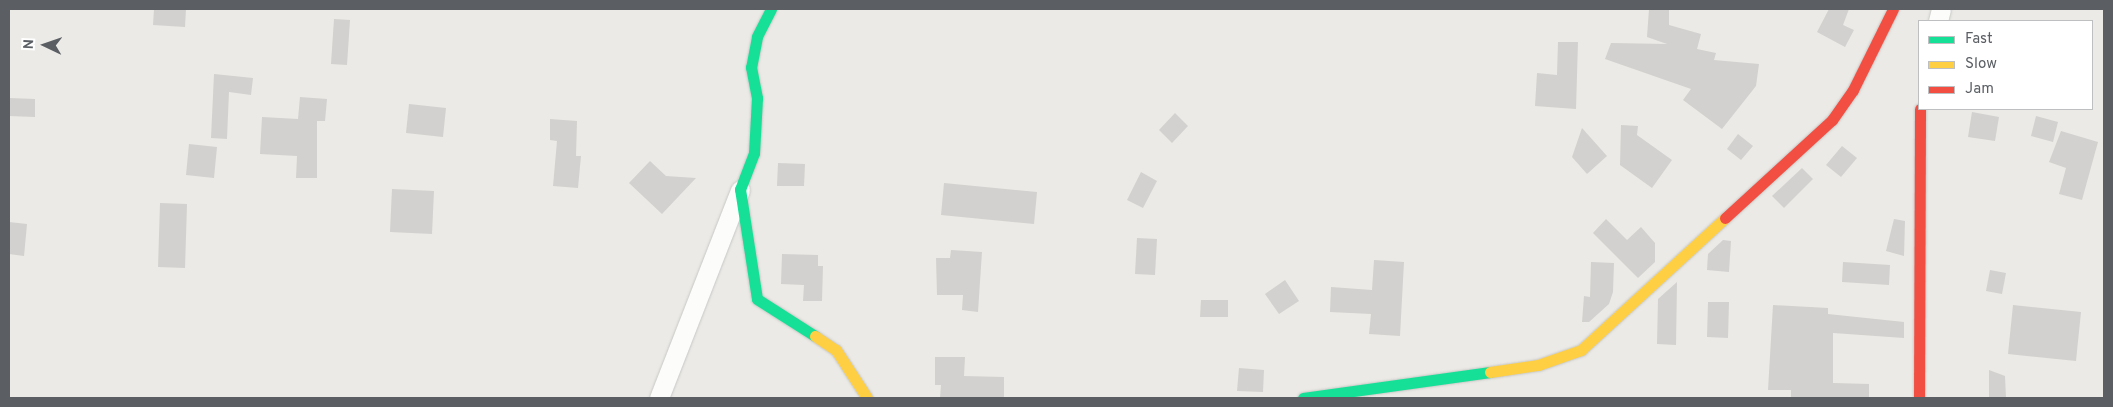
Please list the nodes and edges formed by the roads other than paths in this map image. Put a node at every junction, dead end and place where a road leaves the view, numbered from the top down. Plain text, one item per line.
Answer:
1 (771, 9) edge
2 (1893, 9) edge
3 (1920, 110) edge
4 (740, 189) junction
5 (659, 398) edge
6 (867, 398) edge
7 (1303, 398) edge
8 (1919, 398) edge

1 - 4 street
2 - 7 street
3 - 8 street
4 - 5 street
4 - 6 street

